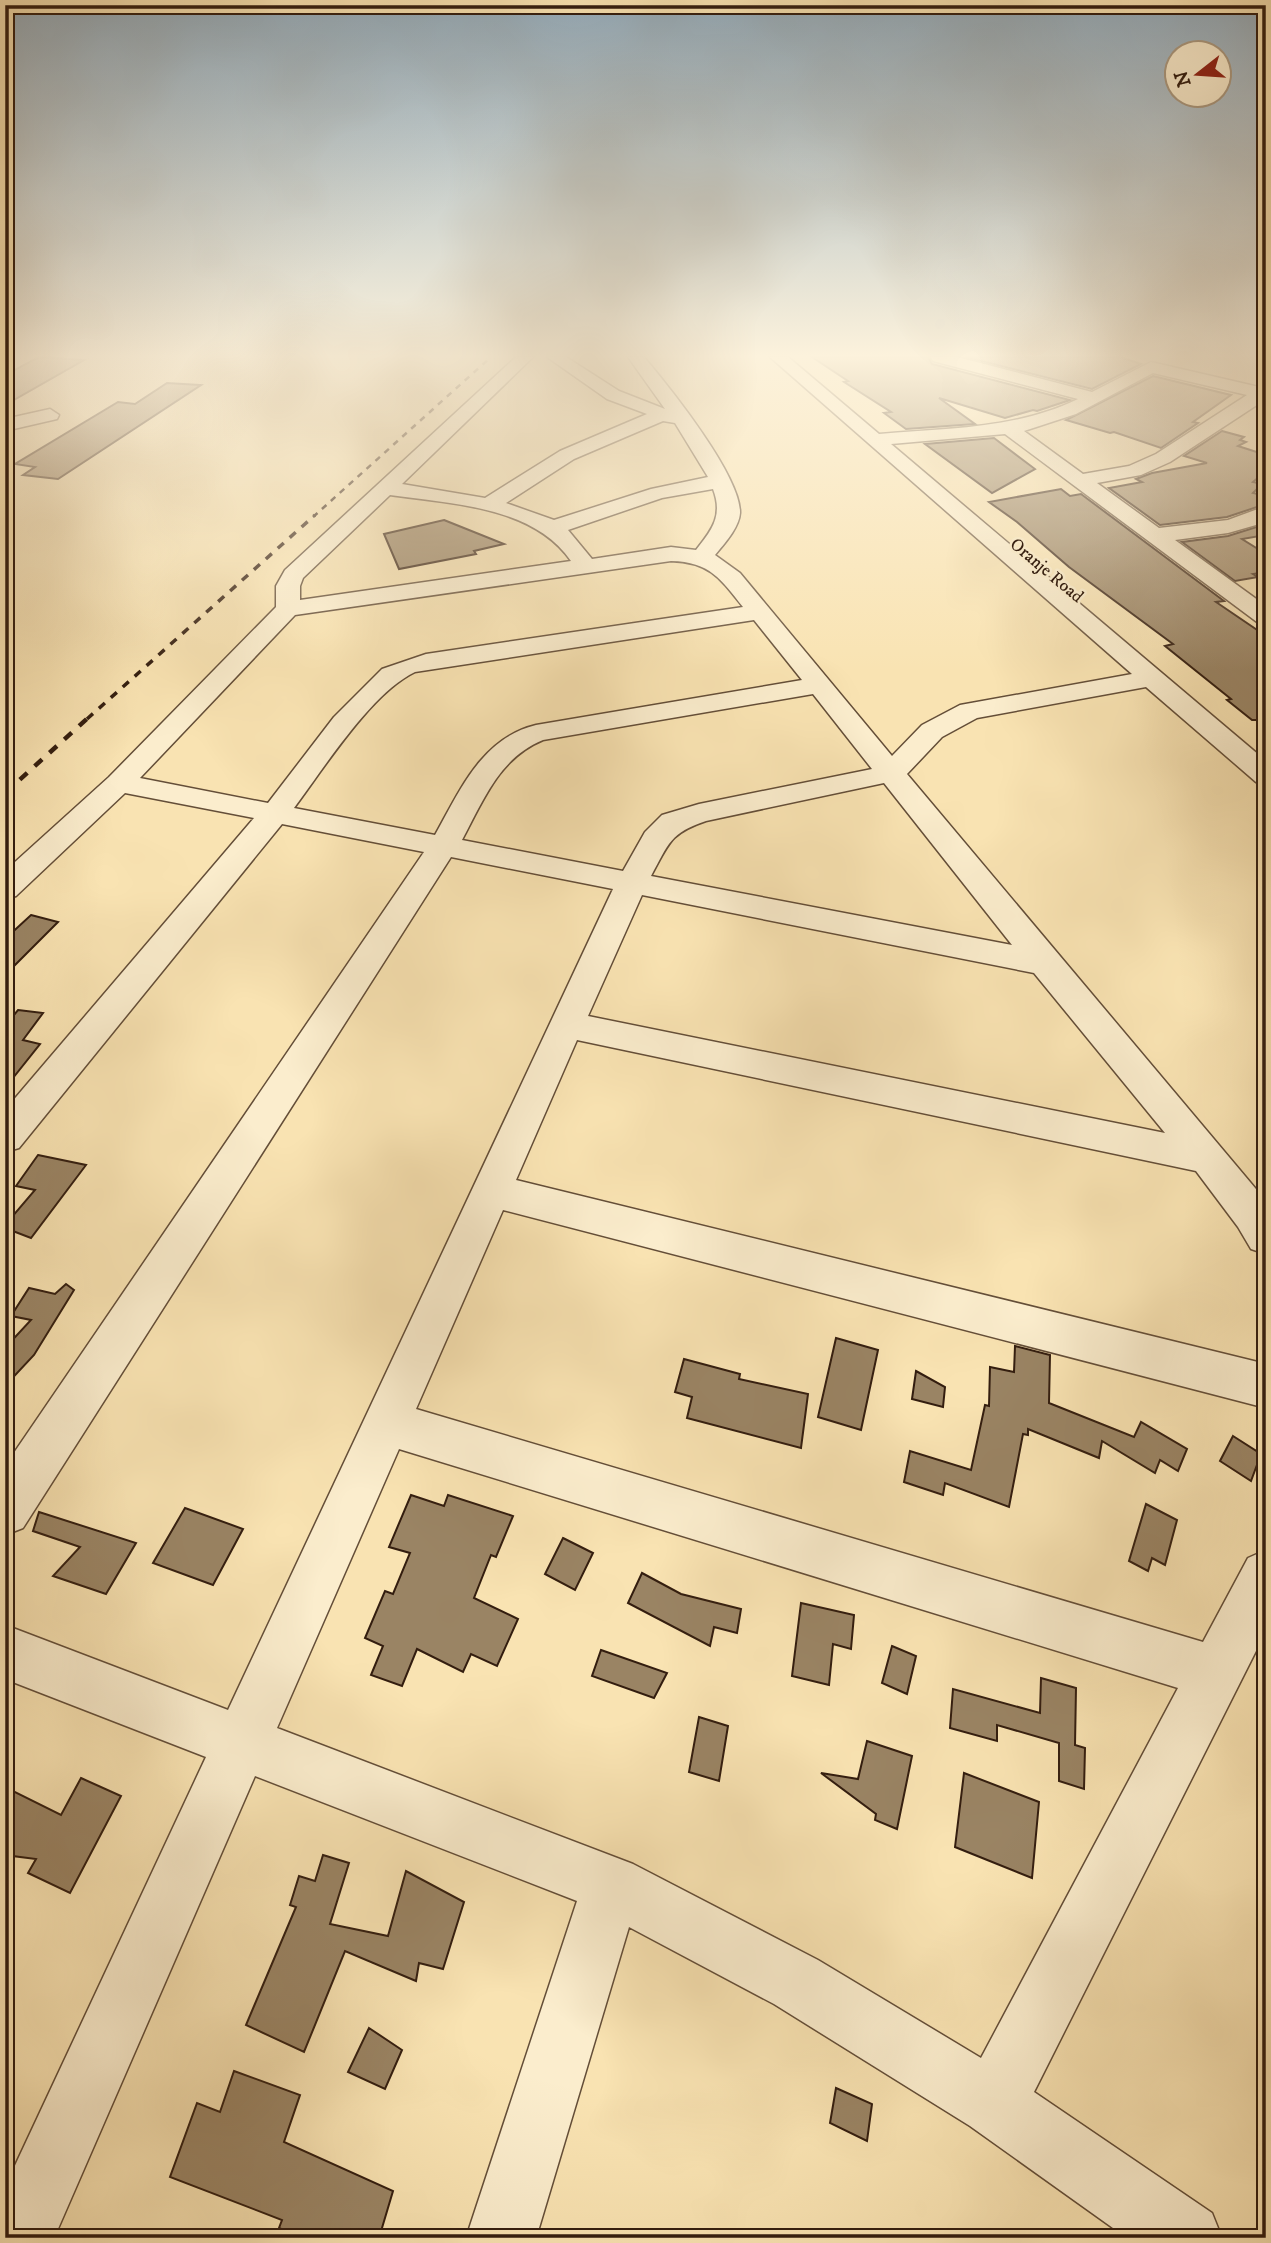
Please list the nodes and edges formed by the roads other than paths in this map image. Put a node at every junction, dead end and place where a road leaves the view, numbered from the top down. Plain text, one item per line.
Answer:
1 (414, 462) edge
2 (557, 462) edge
3 (706, 462) edge
4 (908, 462) edge
5 (910, 462) edge
6 (1055, 462) edge
7 (1156, 462) edge
8 (1080, 480) junction
9 (721, 481) junction
10 (386, 488) junction
11 (487, 506) junction
12 (1266, 512) edge
13 (552, 528) junction
14 (1156, 535) junction
15 (704, 556) junction
16 (586, 566) junction
17 (1255, 599) edge
18 (288, 609) junction
19 (760, 612) junction
20 (1266, 617) edge
21 (1152, 678) junction
22 (819, 685) junction
23 (1266, 757) edge
24 (892, 773) junction
25 (1266, 776) edge
26 (119, 783) junction
27 (276, 812) junction
28 (444, 845) junction
29 (631, 884) junction
30 (5, 889) edge
31 (1045, 963) junction
32 (566, 1025) junction
33 (5, 1137) edge
34 (1208, 1158) junction
35 (493, 1191) junction
36 (1266, 1236) edge
37 (1266, 1386) edge
38 (388, 1423) junction
39 (5, 1510) edge
40 (1266, 1576) edge
41 (5, 1652) edge
42 (1217, 1673) junction
43 (242, 1744) junction
44 (612, 1885) junction
45 (993, 2103) junction
46 (18, 2238) edge
47 (501, 2238) edge
48 (1187, 2238) edge

1 - 10 street
2 - 11 street
3 - 9 street
4 - 21 street
5 - 23 street, Oranje Road
6 - 8 street
7 - 8 street
8 - 14 street
9 - 13 street
9 - 15 street
10 - 11 street
10 - 18 street
11 - 13 street
12 - 14 street
13 - 16 street
14 - 17 street
15 - 16 street
15 - 19 street
16 - 18 street
17 - 20 street
18 - 26 street
19 - 22 street
19 - 27 street
21 - 24 street
21 - 25 street
22 - 24 street
22 - 28 street
24 - 29 street
24 - 31 street
26 - 27 street
26 - 30 street
27 - 28 street
27 - 33 street
28 - 29 street
28 - 39 street
29 - 31 street
29 - 32 street
31 - 34 street
32 - 34 street
32 - 35 street
34 - 36 street
35 - 37 street
35 - 38 street
38 - 42 street
38 - 43 street
40 - 42 street
41 - 43 street
42 - 45 street
43 - 44 street
43 - 46 street
44 - 45 street
44 - 47 street
45 - 48 street

